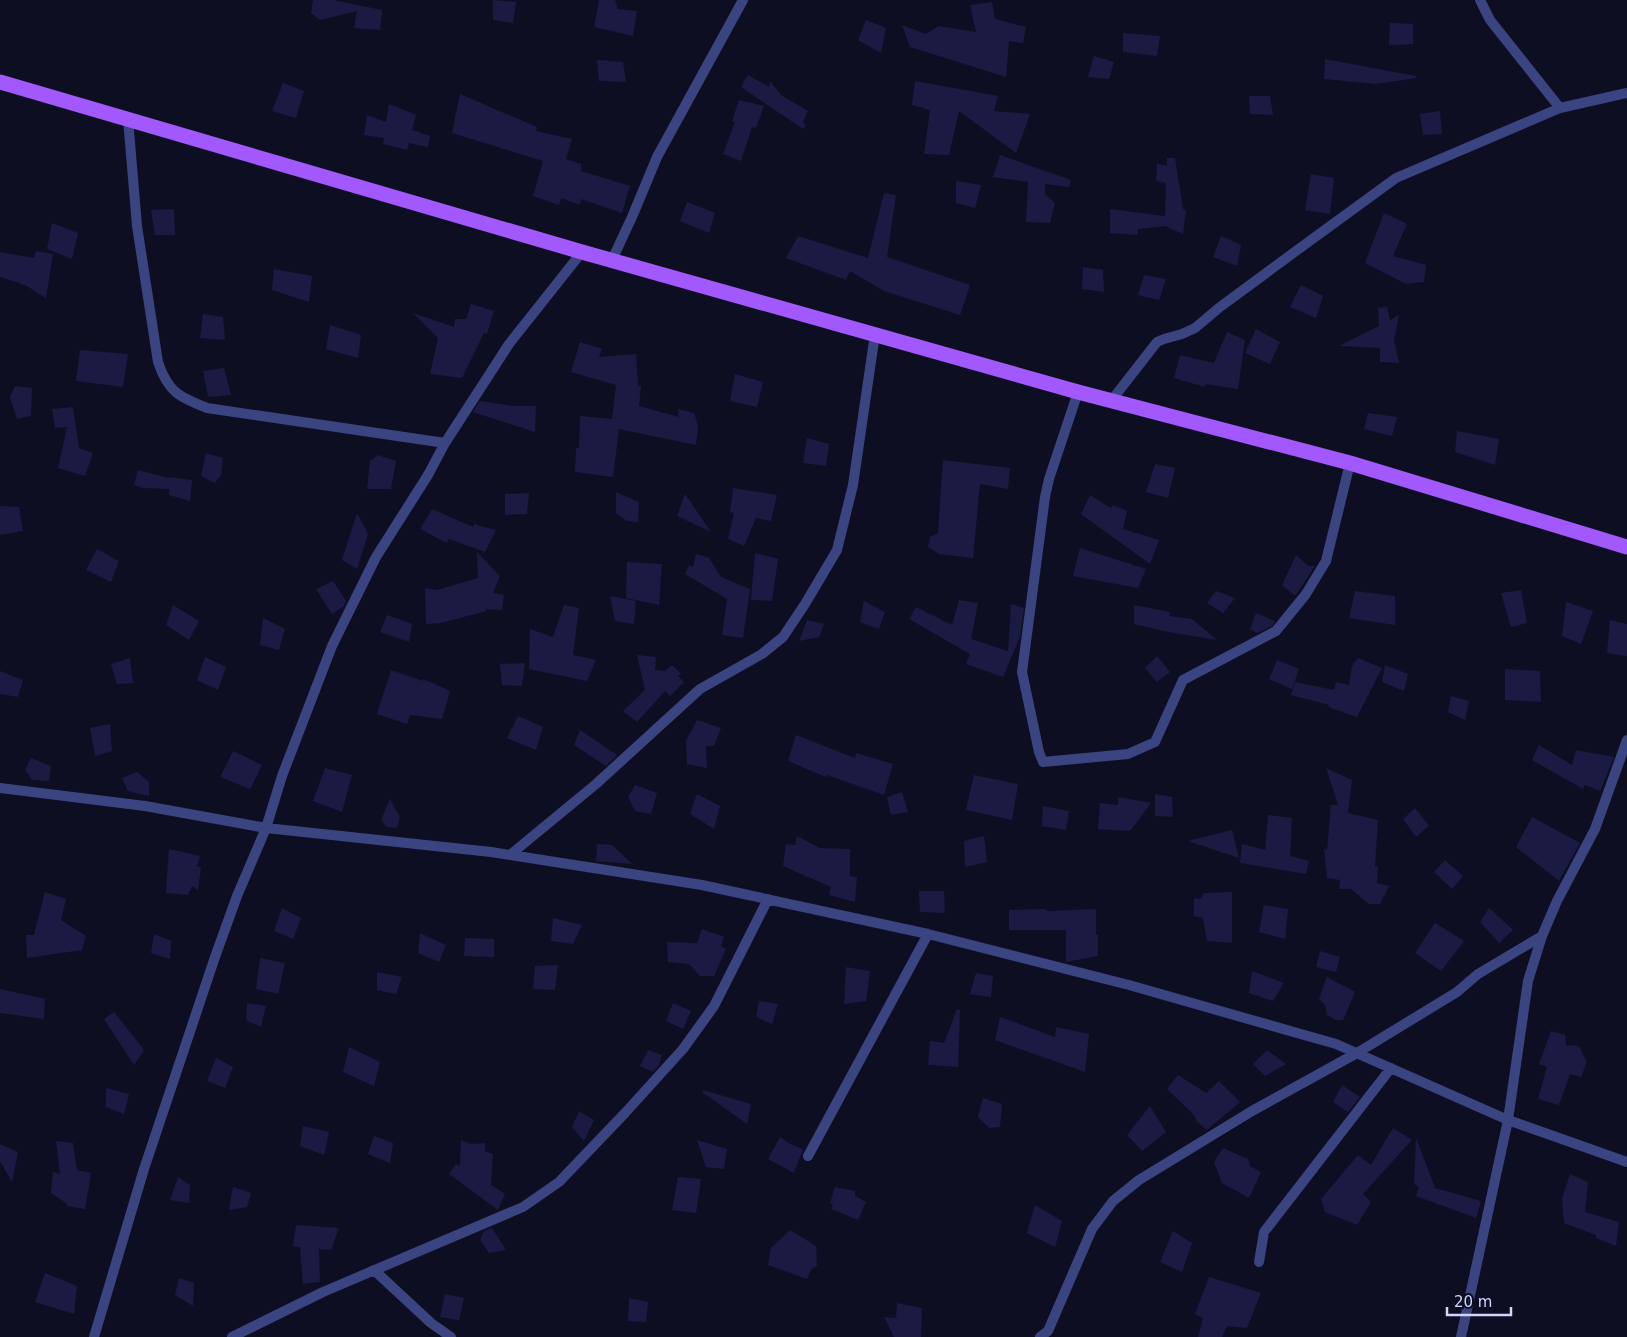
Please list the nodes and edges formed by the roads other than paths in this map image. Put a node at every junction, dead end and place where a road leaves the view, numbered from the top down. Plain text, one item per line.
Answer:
1 (742, 0) edge
2 (1480, 0) edge
3 (0, 82) edge
4 (1627, 93) edge
5 (1560, 108) junction
6 (128, 119) junction
7 (582, 252) junction
8 (612, 260) junction
9 (875, 334) junction
10 (1078, 392) junction
11 (1111, 402) junction
12 (445, 443) junction
13 (1350, 463) junction
14 (1627, 547) edge
15 (1627, 740) edge
16 (0, 788) edge
17 (266, 828) junction
18 (510, 855) junction
19 (768, 899) junction
20 (928, 934) junction
21 (1542, 936) junction
22 (1357, 1053) junction
23 (1391, 1068) junction
24 (1508, 1120) junction
25 (808, 1156) dead end
26 (1627, 1162) edge
27 (1259, 1262) dead end
28 (374, 1270) junction
29 (94, 1337) edge
30 (232, 1337) edge
31 (451, 1337) edge
32 (1040, 1337) edge
33 (1461, 1337) edge

1 - 8 street
2 - 5 street
3 - 6 main road
4 - 5 street
5 - 11 street
6 - 7 main road
6 - 12 street
7 - 8 main road
7 - 12 street
8 - 9 main road
9 - 10 main road
9 - 18 street
10 - 11 main road
10 - 13 street
11 - 13 main road
12 - 17 street
13 - 14 main road
15 - 21 street
16 - 17 street
17 - 18 street
17 - 29 street
18 - 19 street
19 - 20 street
19 - 28 street
20 - 22 street
20 - 25 street
21 - 22 street
21 - 24 street
22 - 23 street
22 - 32 street
23 - 24 street
23 - 27 street
24 - 26 street
24 - 33 street
28 - 30 street
28 - 31 street

